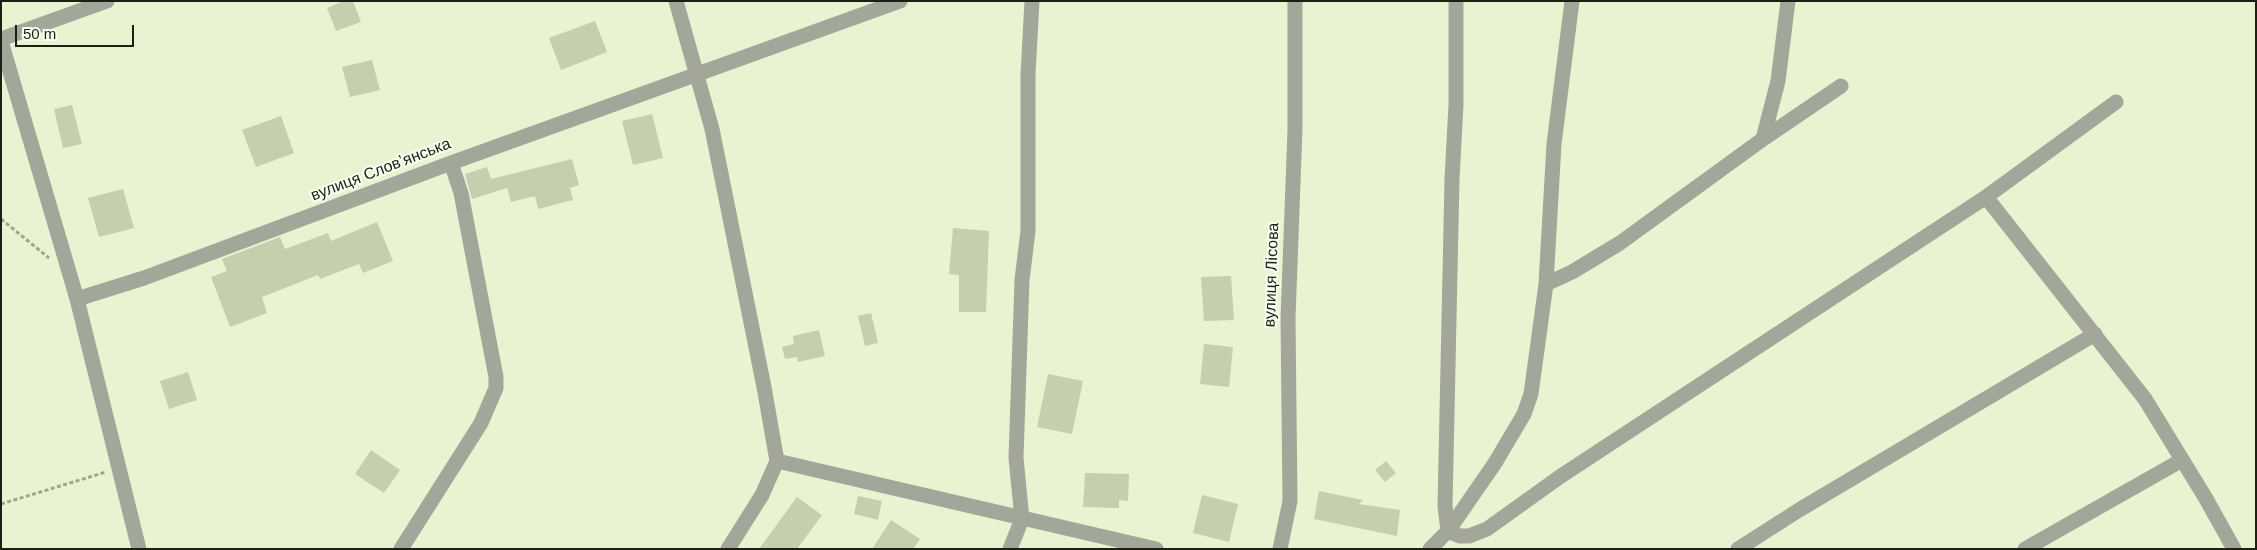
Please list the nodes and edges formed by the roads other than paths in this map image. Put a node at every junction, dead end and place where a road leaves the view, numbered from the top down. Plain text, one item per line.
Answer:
1 (107, 1) edge
2 (676, 1) edge
3 (900, 1) edge
4 (1032, 1) edge
5 (1294, 1) edge
6 (1456, 1) edge
7 (1572, 1) edge
8 (1788, 1) edge
9 (1, 40) edge
10 (698, 75) junction
11 (1841, 86) dead end
12 (2116, 102) dead end
13 (1764, 138) junction
14 (451, 163) junction
15 (1986, 197) junction
16 (1546, 284) junction
17 (78, 299) junction
18 (2094, 334) junction
19 (2182, 460) junction
20 (777, 461) junction
21 (1022, 519) junction
22 (1448, 530) junction
23 (139, 549) edge
24 (402, 549) edge
25 (728, 549) edge
26 (1010, 549) edge
27 (1156, 549) edge
28 (1280, 549) edge
29 (1430, 549) edge
30 (1738, 549) edge
31 (2025, 549) edge
32 (2234, 549) edge

1 - 9 street
2 - 10 street
3 - 10 street, вулиця Словʼянська
4 - 21 street
5 - 28 street, вулиця Лісова
6 - 22 street
7 - 16 street
8 - 13 street
9 - 17 street
10 - 14 street, вулиця Словʼянська
10 - 20 street
11 - 13 street
12 - 15 street
13 - 16 street
14 - 17 street, вулиця Словʼянська
14 - 24 street
15 - 18 street
15 - 22 street
16 - 22 street
17 - 23 street
18 - 19 street
18 - 30 street
19 - 31 street
19 - 32 street
20 - 21 street
20 - 25 street
21 - 26 street
21 - 27 street
22 - 29 street

